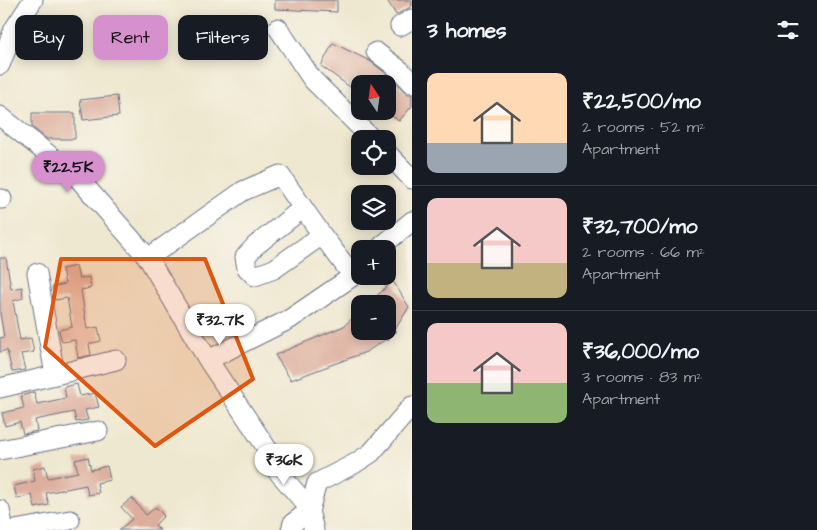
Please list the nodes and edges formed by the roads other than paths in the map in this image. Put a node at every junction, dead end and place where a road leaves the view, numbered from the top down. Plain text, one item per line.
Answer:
1 (33, 0) edge
2 (278, 28) dead end
3 (376, 52) dead end
4 (0, 65) edge
5 (412, 83) edge
6 (0, 116) edge
7 (363, 130) edge
8 (396, 162) edge
9 (412, 179) edge
10 (303, 208) junction
11 (412, 222) edge
12 (322, 235) junction
13 (389, 240) edge
14 (148, 258) junction
15 (351, 266) edge
16 (37, 273) dead end
17 (351, 277) edge
18 (116, 360) dead end
19 (208, 360) junction
20 (55, 375) junction
21 (0, 388) edge
22 (412, 406) edge
23 (98, 431) dead end
24 (0, 450) edge
25 (311, 505) junction
26 (0, 510) edge
27 (70, 520) dead end
28 (4, 530) edge
29 (15, 530) edge
30 (291, 530) edge
31 (314, 530) edge

1 - 4 street
2 - 7 street
3 - 5 street
6 - 14 street
8 - 9 street
10 - 12 street
10 - 12 street
10 - 14 street
11 - 13 street
12 - 15 street
14 - 19 street
16 - 20 street
17 - 19 street
18 - 20 street
19 - 25 street
20 - 21 street
22 - 25 street
23 - 24 street
25 - 30 street
25 - 31 street
26 - 28 street
27 - 29 street

